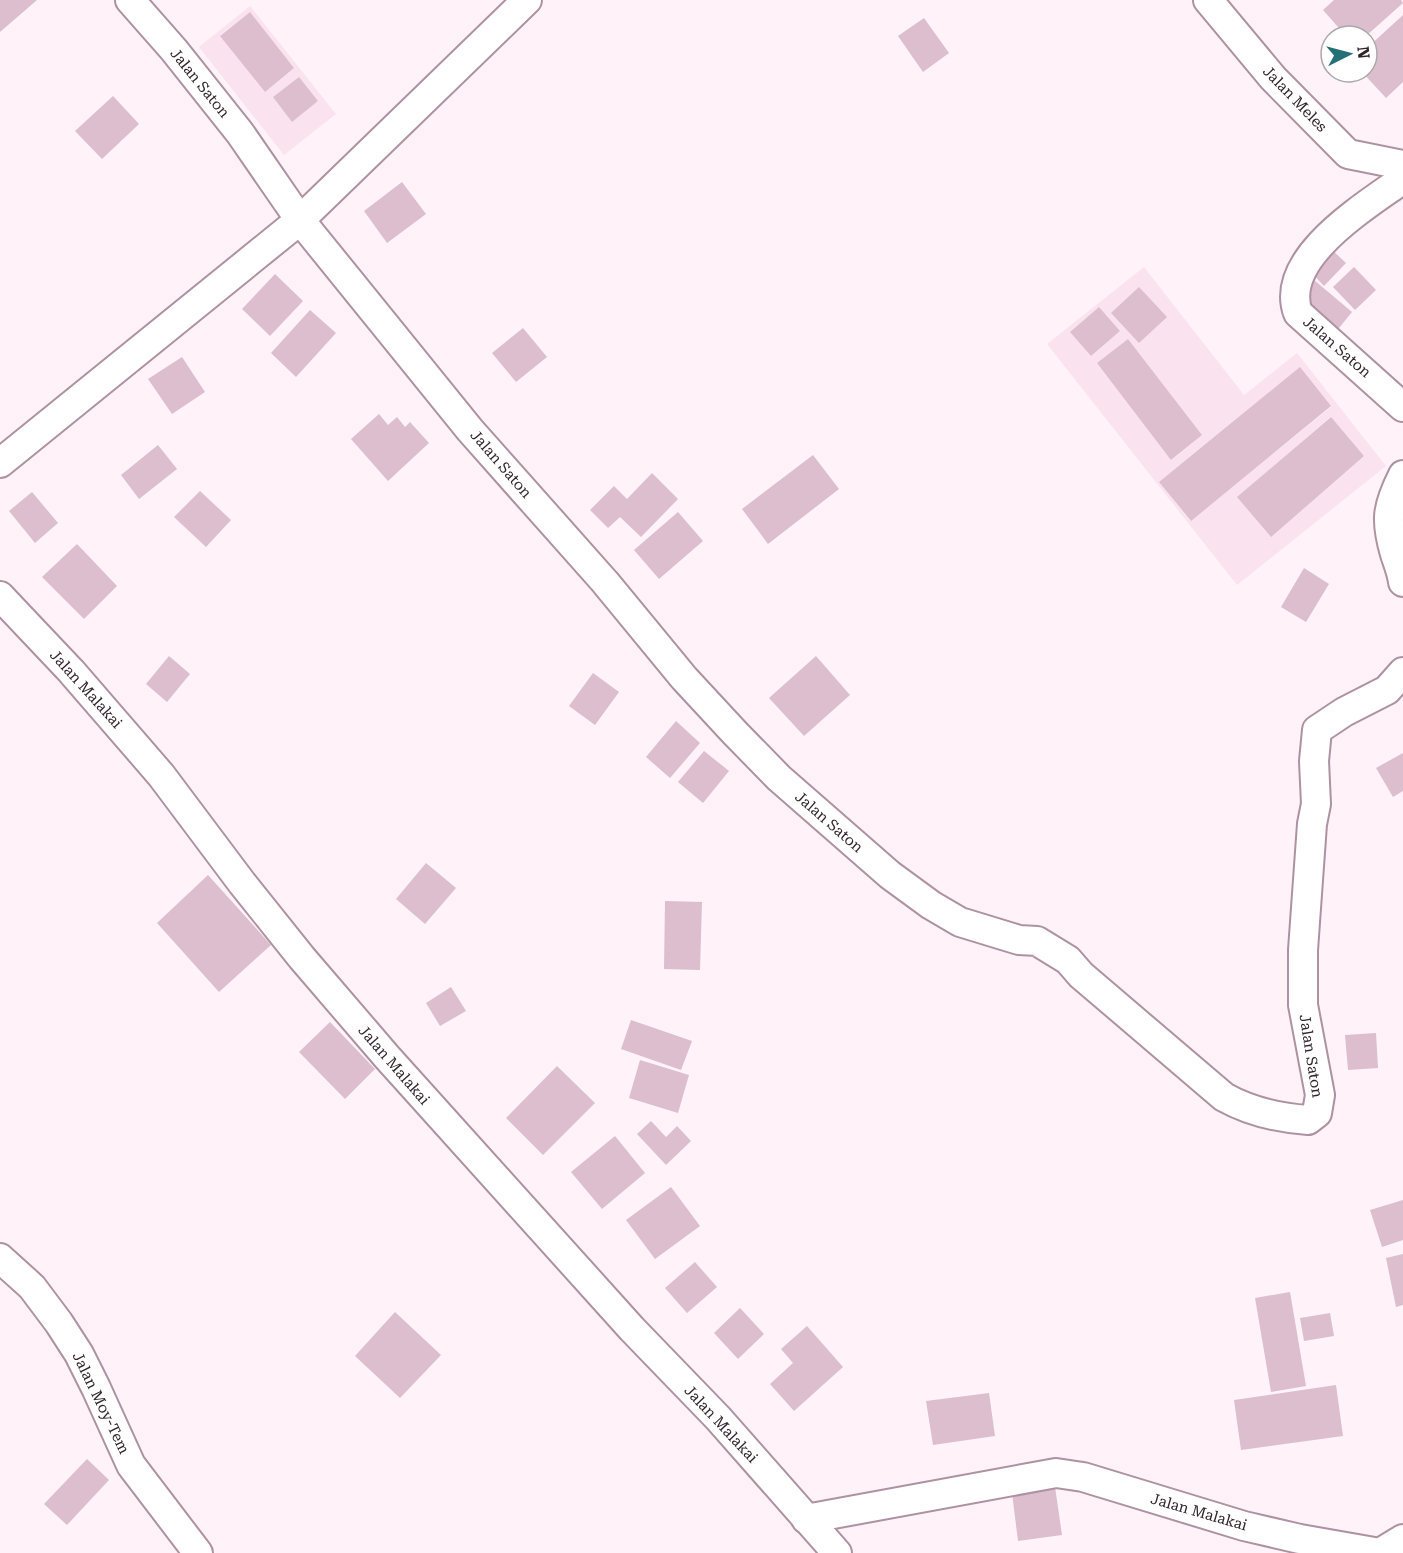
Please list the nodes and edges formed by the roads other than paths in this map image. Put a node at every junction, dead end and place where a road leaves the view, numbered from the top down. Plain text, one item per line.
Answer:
1 (130, 0) edge
2 (527, 0) edge
3 (1208, 0) edge
4 (1403, 165) edge
5 (1403, 179) edge
6 (300, 220) junction
7 (1403, 407) edge
8 (0, 463) edge
9 (1403, 475) edge
10 (1403, 582) edge
11 (0, 596) edge
12 (1403, 672) edge
13 (0, 1258) edge
14 (806, 1519) junction
15 (1403, 1539) edge
16 (198, 1553) edge
17 (837, 1553) edge
18 (1380, 1553) edge

1 - 6 street, Jalan Saton
2 - 6 street
3 - 4 street, Jalan Meles
5 - 7 street, Jalan Saton
6 - 8 street
6 - 12 street, Jalan Saton
9 - 10 street
11 - 14 street, Jalan Malakai
13 - 16 street, Jalan Moy-Tem
14 - 17 street, Jalan Malakai
14 - 18 street, Jalan Malakai
15 - 18 street

